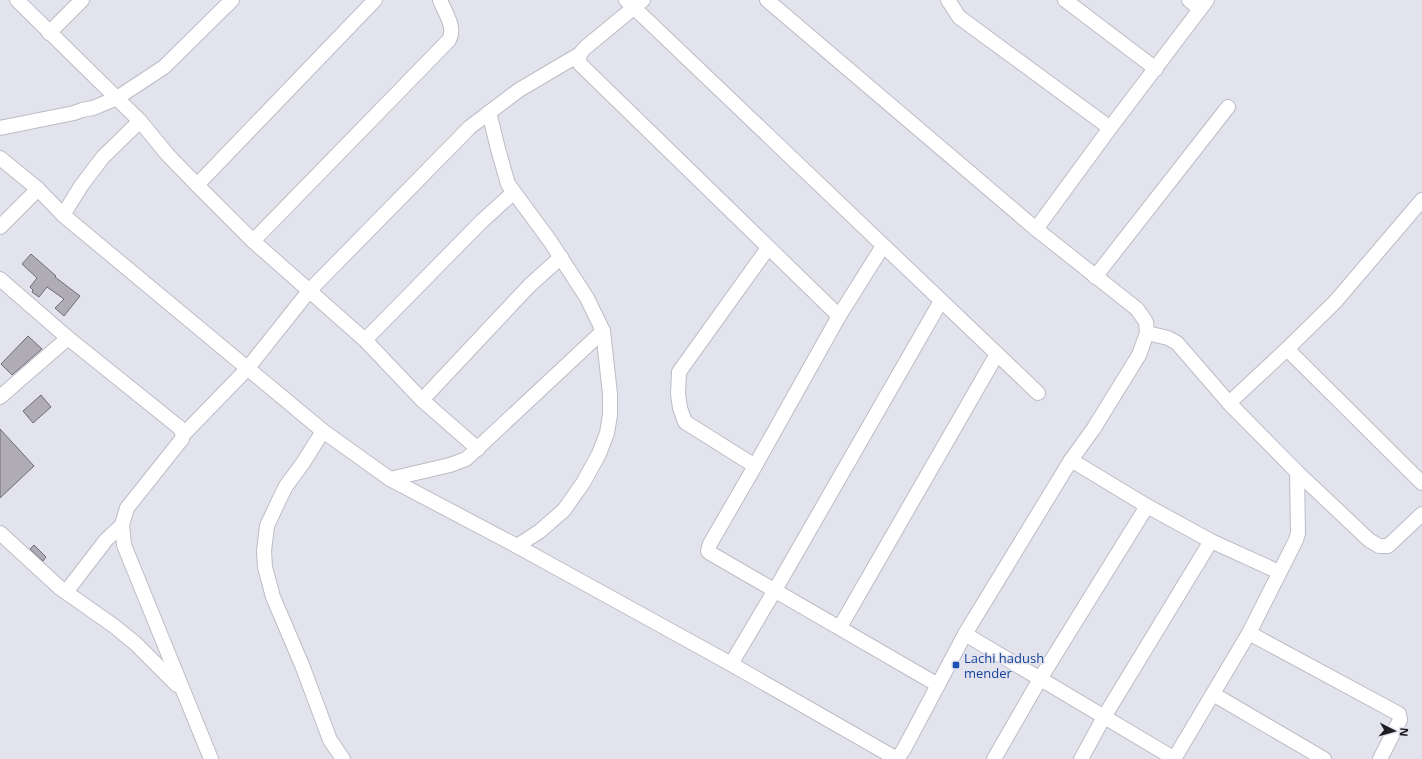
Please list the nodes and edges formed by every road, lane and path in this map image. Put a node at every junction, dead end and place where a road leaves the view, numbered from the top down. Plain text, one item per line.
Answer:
1 (16, 0) edge
2 (82, 0) edge
3 (232, 0) edge
4 (375, 0) edge
5 (440, 0) edge
6 (767, 0) edge
7 (948, 0) edge
8 (1065, 0) edge
9 (1189, 0) edge
10 (634, 3) edge
11 (1204, 4) edge
12 (49, 33) junction
13 (580, 54) junction
14 (1156, 69) junction
15 (117, 98) junction
16 (1228, 107) dead end
17 (489, 112) junction
18 (140, 121) junction
19 (0, 128) edge
20 (1110, 128) junction
21 (0, 158) edge
22 (197, 186) junction
23 (38, 189) junction
24 (514, 192) junction
25 (1422, 200) edge
26 (63, 215) junction
27 (0, 227) edge
28 (1036, 229) junction
29 (253, 241) junction
30 (883, 246) junction
31 (768, 248) junction
32 (561, 258) junction
33 (1095, 277) junction
34 (0, 279) edge
35 (309, 291) junction
36 (941, 301) junction
37 (839, 316) junction
38 (603, 331) junction
39 (1147, 333) junction
40 (68, 338) junction
41 (365, 340) junction
42 (1287, 349) junction
43 (997, 354) junction
44 (247, 369) junction
45 (1038, 393) dead end
46 (0, 397) edge
47 (422, 400) junction
48 (1228, 403) junction
49 (322, 431) junction
50 (183, 435) junction
51 (478, 449) junction
52 (1071, 460) junction
53 (755, 466) junction
54 (1296, 472) junction
55 (390, 479) junction
56 (1422, 483) edge
57 (1147, 506) junction
58 (1422, 514) edge
59 (122, 525) junction
60 (0, 533) edge
61 (1211, 541) junction
62 (517, 546) junction
63 (1279, 572) junction
64 (775, 590) junction
65 (66, 592) junction
66 (840, 628) junction
67 (1249, 632) junction
68 (965, 634) junction
69 (731, 664) junction
70 (1040, 679) junction
71 (938, 685) junction
72 (182, 690) junction
73 (1213, 694) junction
74 (1104, 717) junction
75 (211, 759) edge
76 (343, 759) edge
77 (897, 759) edge
78 (994, 759) edge
79 (1081, 759) edge
80 (1174, 759) edge
81 (1324, 759) edge
82 (1380, 759) edge

1 - 12 street
2 - 12 street
3 - 15 street
4 - 22 street
5 - 29 street
6 - 28 street
7 - 20 street
8 - 14 street
9 - 11 street
10 - 13 street
10 - 30 street
11 - 14 street
12 - 15 street
13 - 17 street
13 - 31 street
14 - 20 street
15 - 18 street
15 - 19 street
16 - 33 street
17 - 24 street
17 - 35 street
18 - 22 street
18 - 26 street
20 - 28 street
21 - 23 street
22 - 29 street
23 - 26 street
23 - 27 street
24 - 32 street
24 - 41 street
25 - 42 street
26 - 44 street
28 - 33 street
29 - 35 street
30 - 36 street
30 - 37 street
31 - 37 street
31 - 53 street
32 - 38 street
32 - 47 street
33 - 39 street
34 - 40 street
35 - 41 street
35 - 44 street
36 - 43 street
36 - 64 street
37 - 53 street
38 - 51 street
38 - 62 street
39 - 48 street
39 - 52 street
40 - 46 street
40 - 50 street
41 - 47 street
42 - 48 street
42 - 56 street
43 - 45 street
43 - 66 street
44 - 49 street
44 - 50 street
47 - 51 street
48 - 54 street
49 - 55 street
49 - 76 street
50 - 59 street
51 - 55 street
52 - 57 street
52 - 68 street
53 - 64 street
54 - 58 street
54 - 63 street
55 - 62 street
57 - 61 street
57 - 70 street
59 - 65 street
59 - 72 street
60 - 65 street
61 - 63 street
61 - 74 street
62 - 69 street
63 - 67 street
64 - 66 street
64 - 69 street
65 - 72 street
66 - 71 street
67 - 73 street
67 - 82 street
68 - 70 street
68 - 71 street
69 - 77 street
70 - 74 street
70 - 78 street
71 - 77 street
72 - 75 street
73 - 80 street
73 - 81 street
74 - 79 street
74 - 80 street

